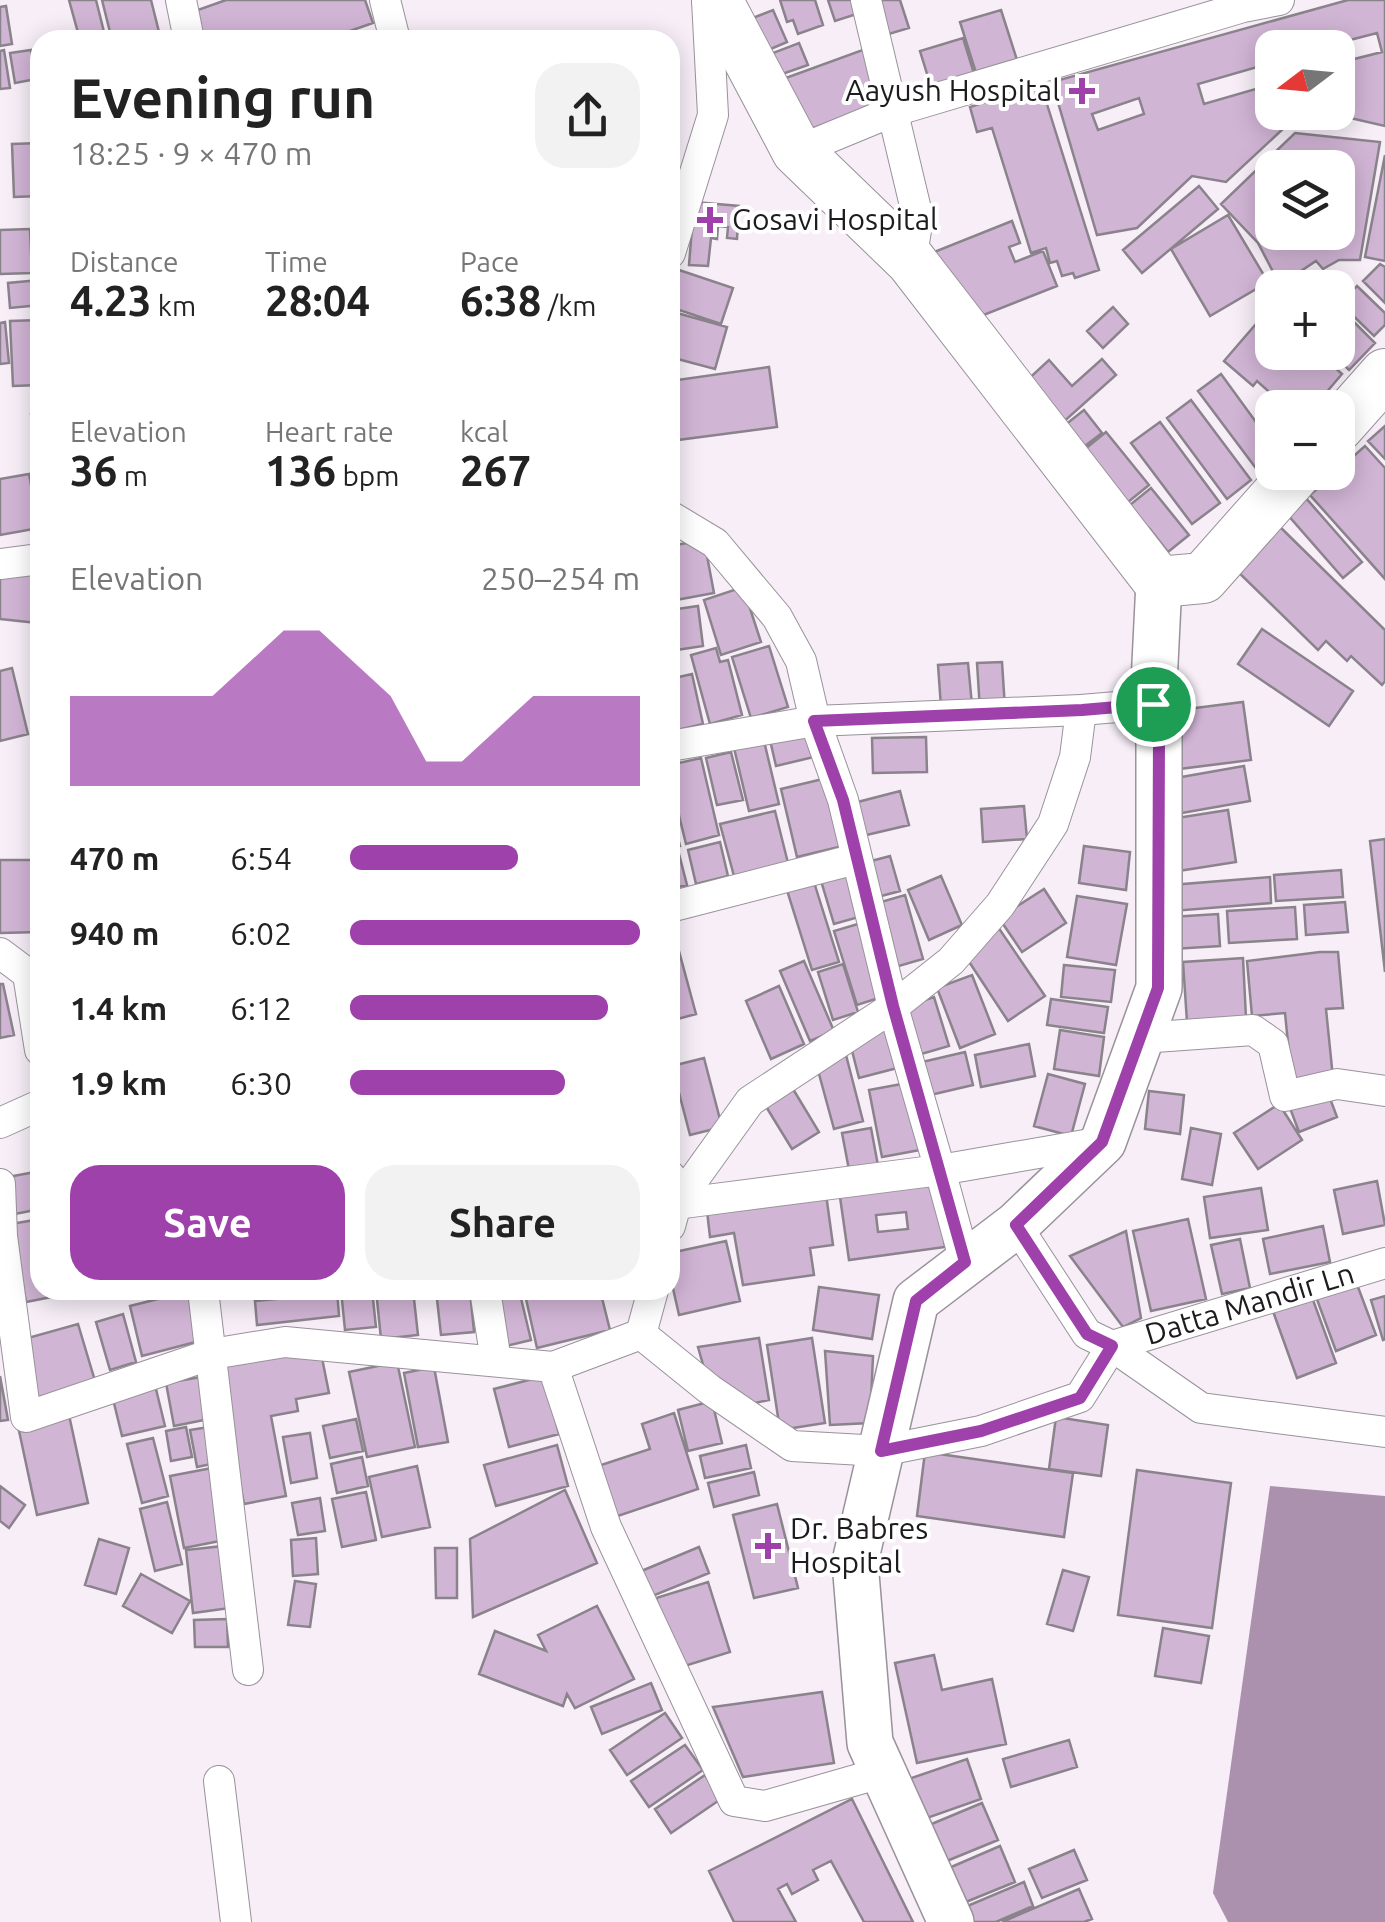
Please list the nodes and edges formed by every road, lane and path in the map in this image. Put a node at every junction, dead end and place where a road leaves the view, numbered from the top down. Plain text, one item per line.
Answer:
1 (181, 0) edge
2 (385, 0) edge
3 (707, 0) edge
4 (717, 0) edge
5 (866, 0) edge
6 (1280, 0) edge
7 (1242, 4) edge
8 (187, 30) edge
9 (392, 30) edge
10 (894, 111) junction
11 (797, 151) junction
12 (680, 222) edge
13 (911, 261) junction
14 (1385, 374) edge
15 (1355, 408) edge
16 (1281, 490) edge
17 (680, 522) edge
18 (30, 560) edge
19 (0, 564) edge
20 (1159, 582) junction
21 (1153, 704) junction
22 (1082, 710) junction
23 (814, 721) junction
24 (680, 744) edge
25 (856, 859) junction
26 (680, 904) edge
27 (0, 953) edge
28 (30, 973) edge
29 (893, 1006) junction
30 (1140, 1038) junction
31 (1385, 1091) edge
32 (30, 1110) edge
33 (0, 1123) edge
34 (1102, 1142) junction
35 (940, 1170) junction
36 (0, 1184) edge
37 (680, 1192) edge
38 (680, 1201) edge
39 (1016, 1225) junction
40 (965, 1262) junction
41 (1385, 1263) edge
42 (204, 1300) edge
43 (487, 1300) edge
44 (650, 1300) edge
45 (641, 1334) junction
46 (1112, 1346) junction
47 (212, 1354) junction
48 (496, 1361) junction
49 (553, 1367) junction
50 (1385, 1432) edge
51 (881, 1451) junction
52 (248, 1670) dead end
53 (884, 1772) junction
54 (220, 1782) dead end
55 (236, 1922) edge
56 (951, 1922) edge

1 - 8 street
2 - 9 street
3 - 12 street
4 - 11 main road
5 - 10 street
6 - 7 street
7 - 10 street
10 - 11 street
10 - 13 street
11 - 13 main road
13 - 20 main road
14 - 15 main road
16 - 20 main road
17 - 23 street
18 - 19 street
20 - 21 street
21 - 22 street
21 - 30 street
22 - 23 street
22 - 29 street
23 - 24 street
23 - 25 street
25 - 26 street
25 - 29 street
27 - 28 street
29 - 35 street
29 - 37 street
30 - 31 street
30 - 34 street
32 - 33 street
34 - 35 street
34 - 39 street
35 - 38 street
35 - 40 street
36 - 47 street
39 - 40 street
39 - 46 street
40 - 51 street
41 - 46 street, Datta Mandir Ln
42 - 47 street
43 - 48 street
44 - 45 street
45 - 49 street
45 - 51 street
46 - 50 street
46 - 51 street
47 - 48 street
47 - 52 street
48 - 49 street
49 - 53 street
51 - 53 street
53 - 56 street
54 - 55 street

